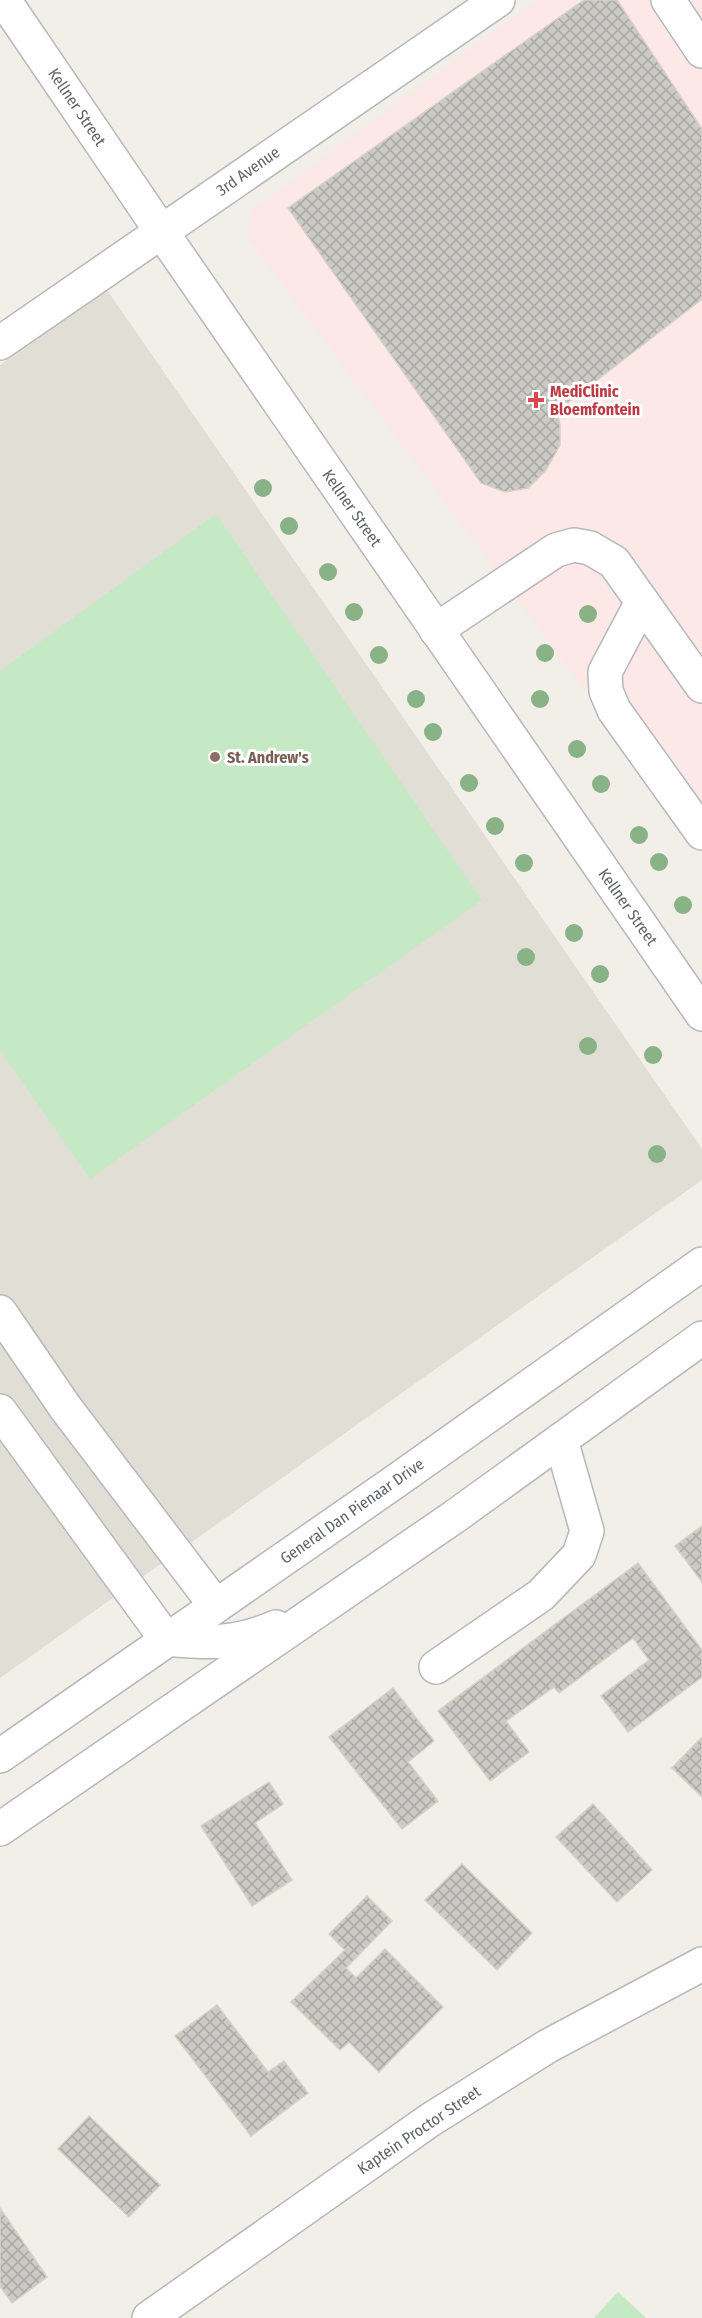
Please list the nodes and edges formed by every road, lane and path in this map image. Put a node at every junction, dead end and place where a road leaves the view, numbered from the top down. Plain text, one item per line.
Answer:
1 (4, 0) edge
2 (498, 0) edge
3 (668, 0) edge
4 (702, 51) edge
5 (161, 231) junction
6 (0, 343) edge
7 (642, 602) junction
8 (436, 630) junction
9 (702, 686) edge
10 (702, 833) edge
11 (702, 1014) edge
12 (702, 1264) edge
13 (0, 1312) edge
14 (702, 1338) edge
15 (0, 1411) edge
16 (561, 1440) junction
17 (330, 1603) junction
18 (216, 1605) junction
19 (166, 1639) junction
20 (436, 1667) dead end
21 (0, 1756) edge
22 (0, 1829) edge
23 (702, 1964) edge
24 (149, 2318) edge

1 - 5 street, Kellner Street
2 - 5 street, 3rd Avenue
3 - 4 street
5 - 6 street, 3rd Avenue
5 - 8 street, Kellner Street
7 - 8 street
7 - 9 street
7 - 10 street
8 - 11 street, Kellner Street
12 - 18 street, General Dan Pienaar Drive
13 - 18 street
14 - 16 street
15 - 19 street
16 - 17 street
16 - 20 street
17 - 19 street
17 - 22 street
18 - 19 street, General Dan Pienaar Drive
19 - 21 street, General Dan Pienaar Drive
23 - 24 street, Kaptein Proctor Street

